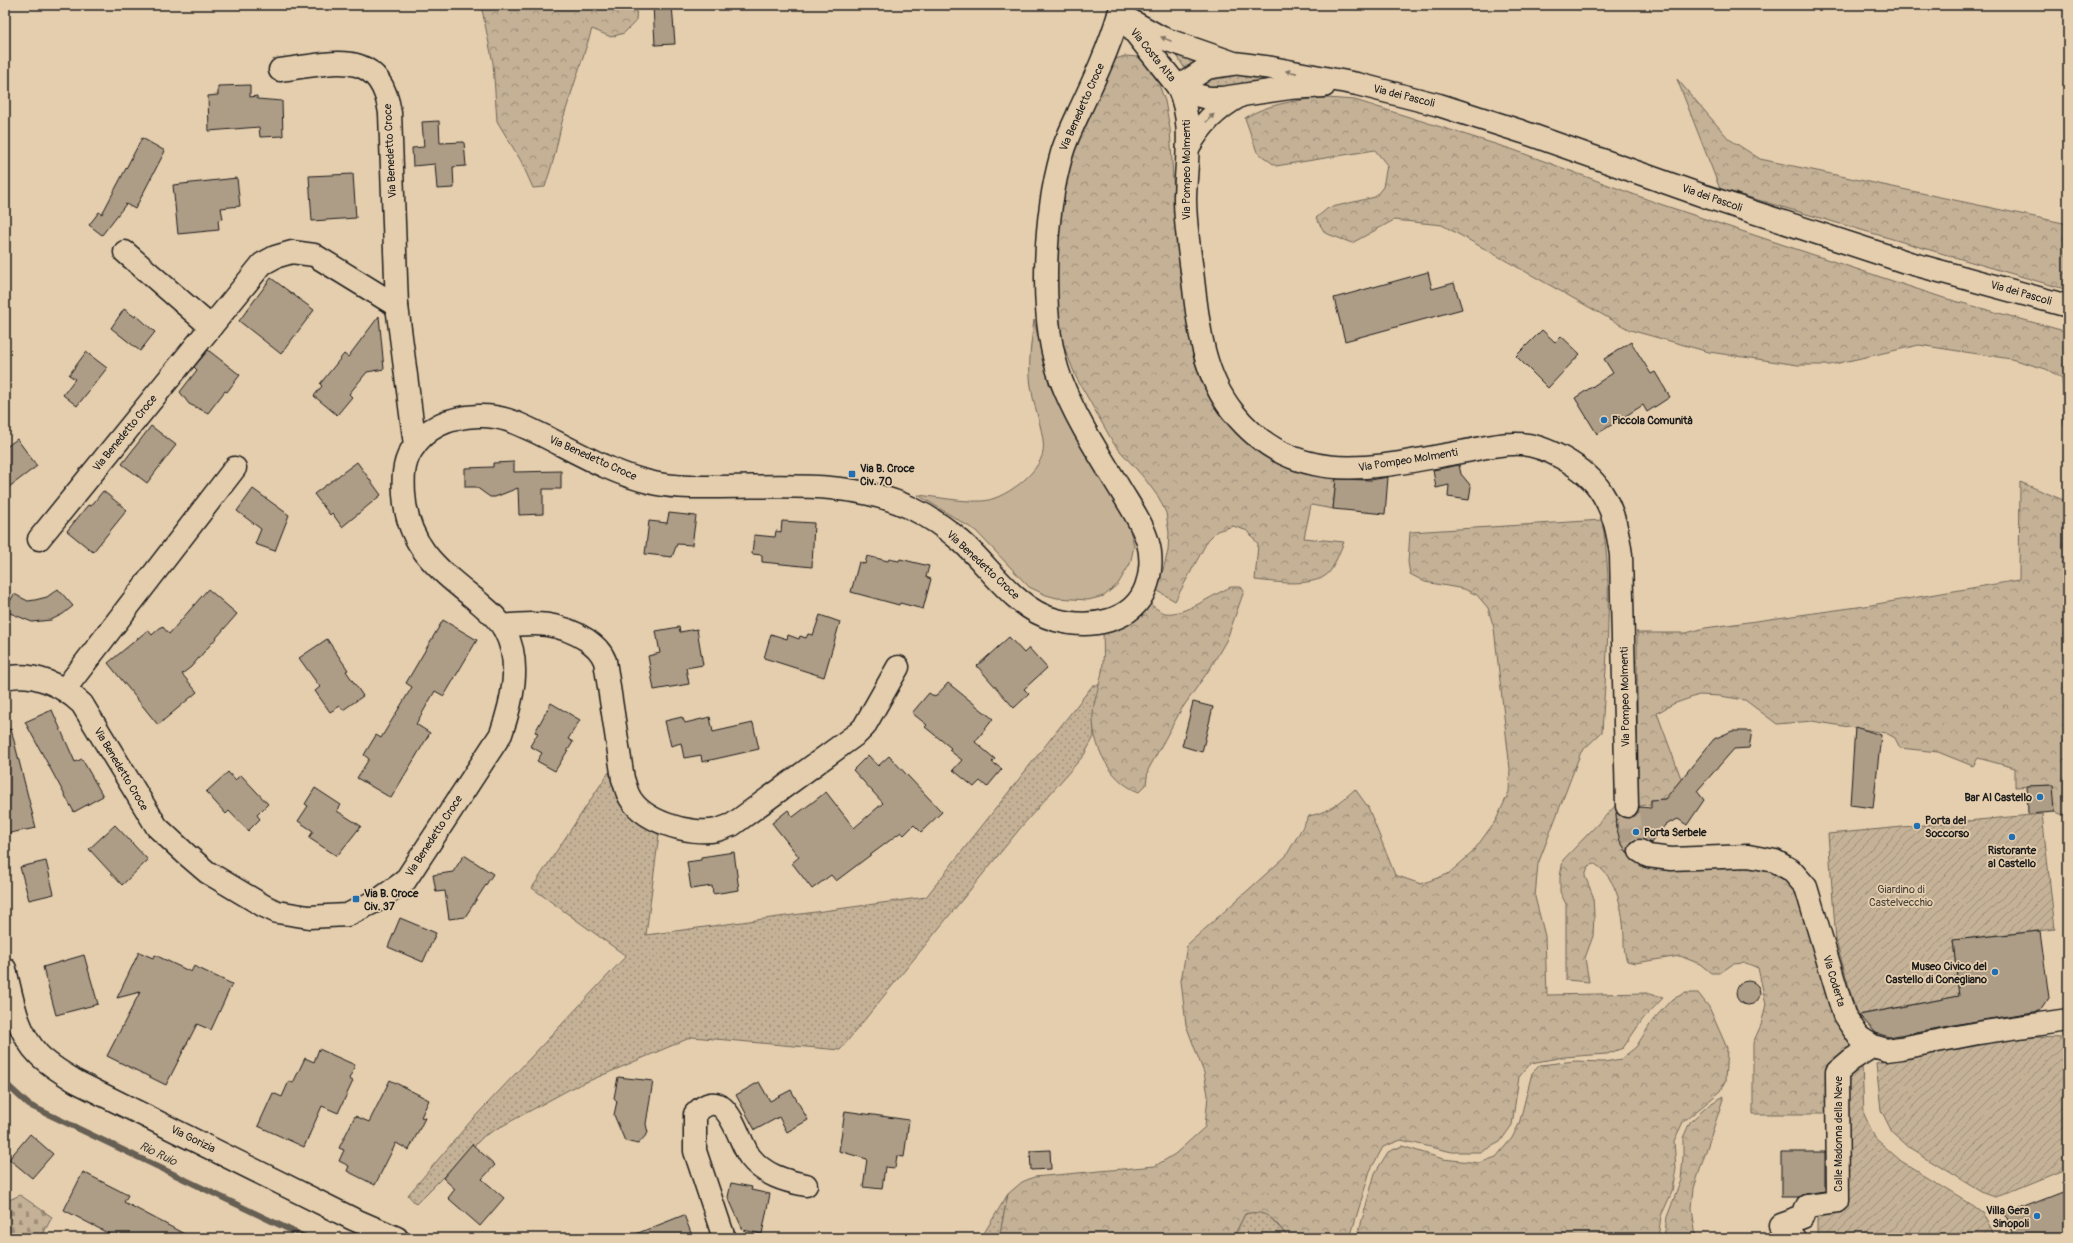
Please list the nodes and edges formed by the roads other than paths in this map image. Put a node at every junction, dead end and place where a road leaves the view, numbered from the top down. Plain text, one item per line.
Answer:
1 (1115, 10) edge
2 (1234, 63) junction
3 (280, 70) dead end
4 (1357, 84) junction
5 (1178, 86) junction
6 (1240, 96) junction
7 (1188, 148) junction
8 (125, 252) dead end
9 (397, 306) junction
10 (2068, 306) edge
11 (211, 327) junction
12 (414, 445) junction
13 (235, 468) dead end
14 (39, 539) dead end
15 (503, 626) junction
16 (898, 667) dead end
17 (5, 678) edge
18 (65, 689) junction
19 (1627, 806) tunnel mouth
20 (1640, 851) tunnel mouth
21 (5, 969) edge
22 (10, 1010) edge
23 (2068, 1020) edge
24 (1873, 1046) junction
25 (806, 1185) dead end
26 (397, 1238) edge
27 (724, 1238) edge
28 (1794, 1238) edge

2 -> 1 street, Via dei Pascoli
1 - 5 street, Via Costa Alta
1 - 12 street, Via Benedetto Croce
4 -> 2 street, Via dei Pascoli
2 - 5 street
3 - 9 street, Via Benedetto Croce
4 - 6 street, Via dei Pascoli
4 - 10 street, Via dei Pascoli
5 - 6 street, Via dei Pascoli
5 - 7 street, Via Pompeo Molmenti
7 -> 6 street, Via dei Pascoli
7 - 19 street, Via Pompeo Molmenti
8 - 11 street
9 - 11 street, Via Benedetto Croce
9 - 12 street, Via Benedetto Croce
11 - 14 street, Via Benedetto Croce
12 - 15 street, Via Benedetto Croce
13 - 18 street
15 - 16 street
15 - 18 street, Via Benedetto Croce
17 - 18 street, Via Benedetto Croce
20 - 24 street, Via Coderta
21 - 22 street
22 - 26 street, Via Gorizia
23 - 24 street, Via Coderta
24 - 28 street, Calle Madonna della Neve
25 - 27 street

